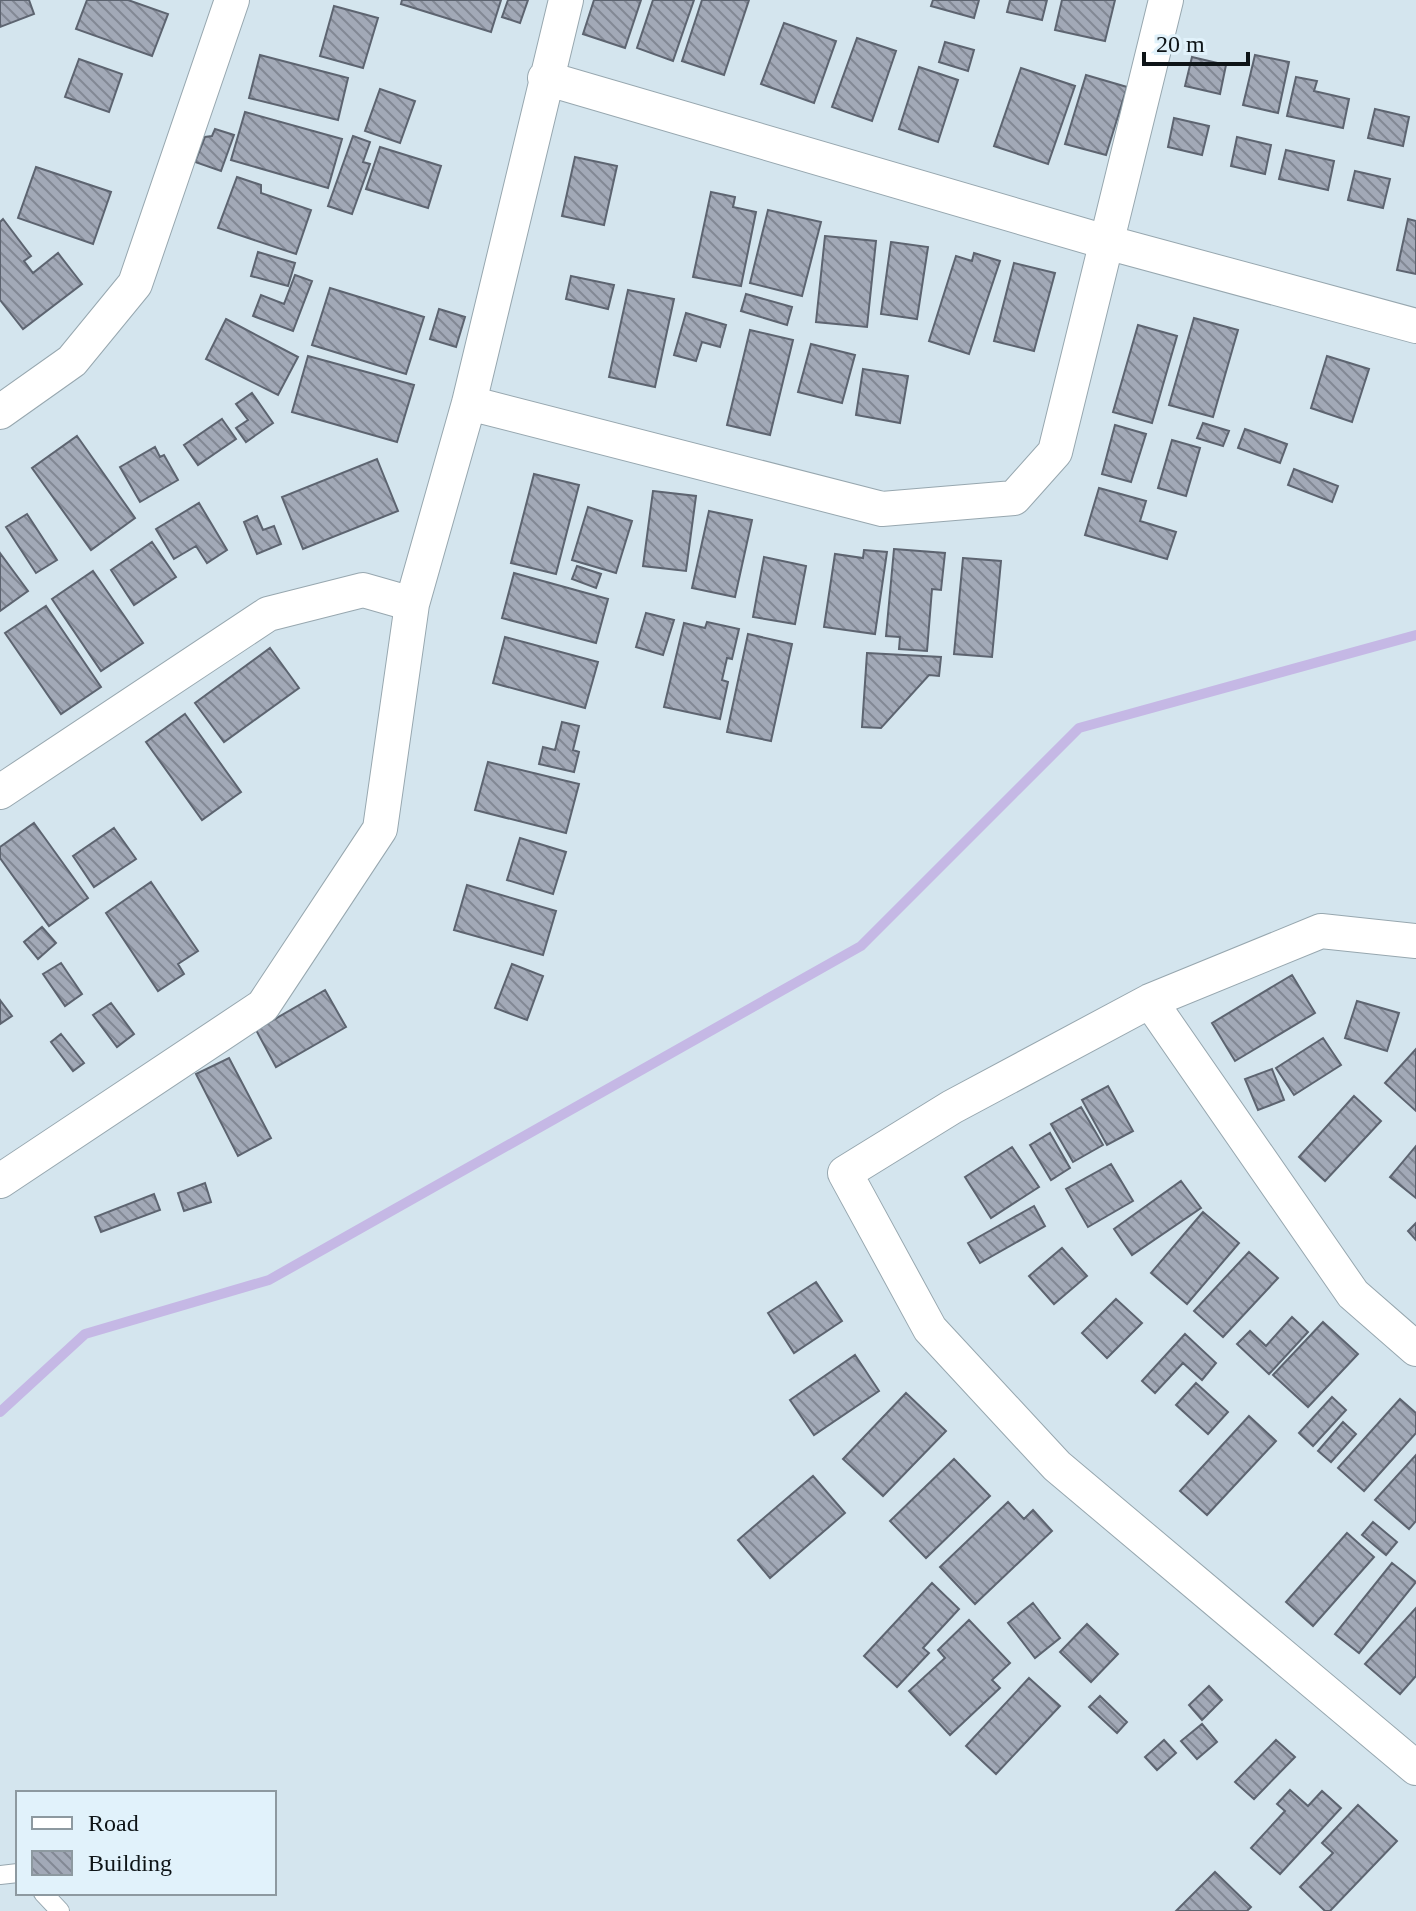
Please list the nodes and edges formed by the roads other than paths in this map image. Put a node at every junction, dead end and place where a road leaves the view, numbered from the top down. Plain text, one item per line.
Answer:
1 (232, 0) edge
2 (566, 0) edge
3 (1166, 0) edge
4 (545, 78) junction
5 (1106, 242) junction
6 (1416, 326) edge
7 (469, 403) junction
8 (0, 412) edge
9 (412, 604) junction
10 (0, 792) edge
11 (1416, 941) edge
12 (1150, 1001) junction
13 (0, 1181) edge
14 (1416, 1349) edge
15 (1416, 1768) edge
16 (45, 1895) edge
17 (60, 1911) edge

1 - 8 street
2 - 4 street
3 - 5 street
4 - 5 street
4 - 7 street
5 - 6 street
5 - 7 street
7 - 9 street
9 - 10 street
9 - 13 street
11 - 12 street
12 - 14 street
12 - 15 street
16 - 17 lane

